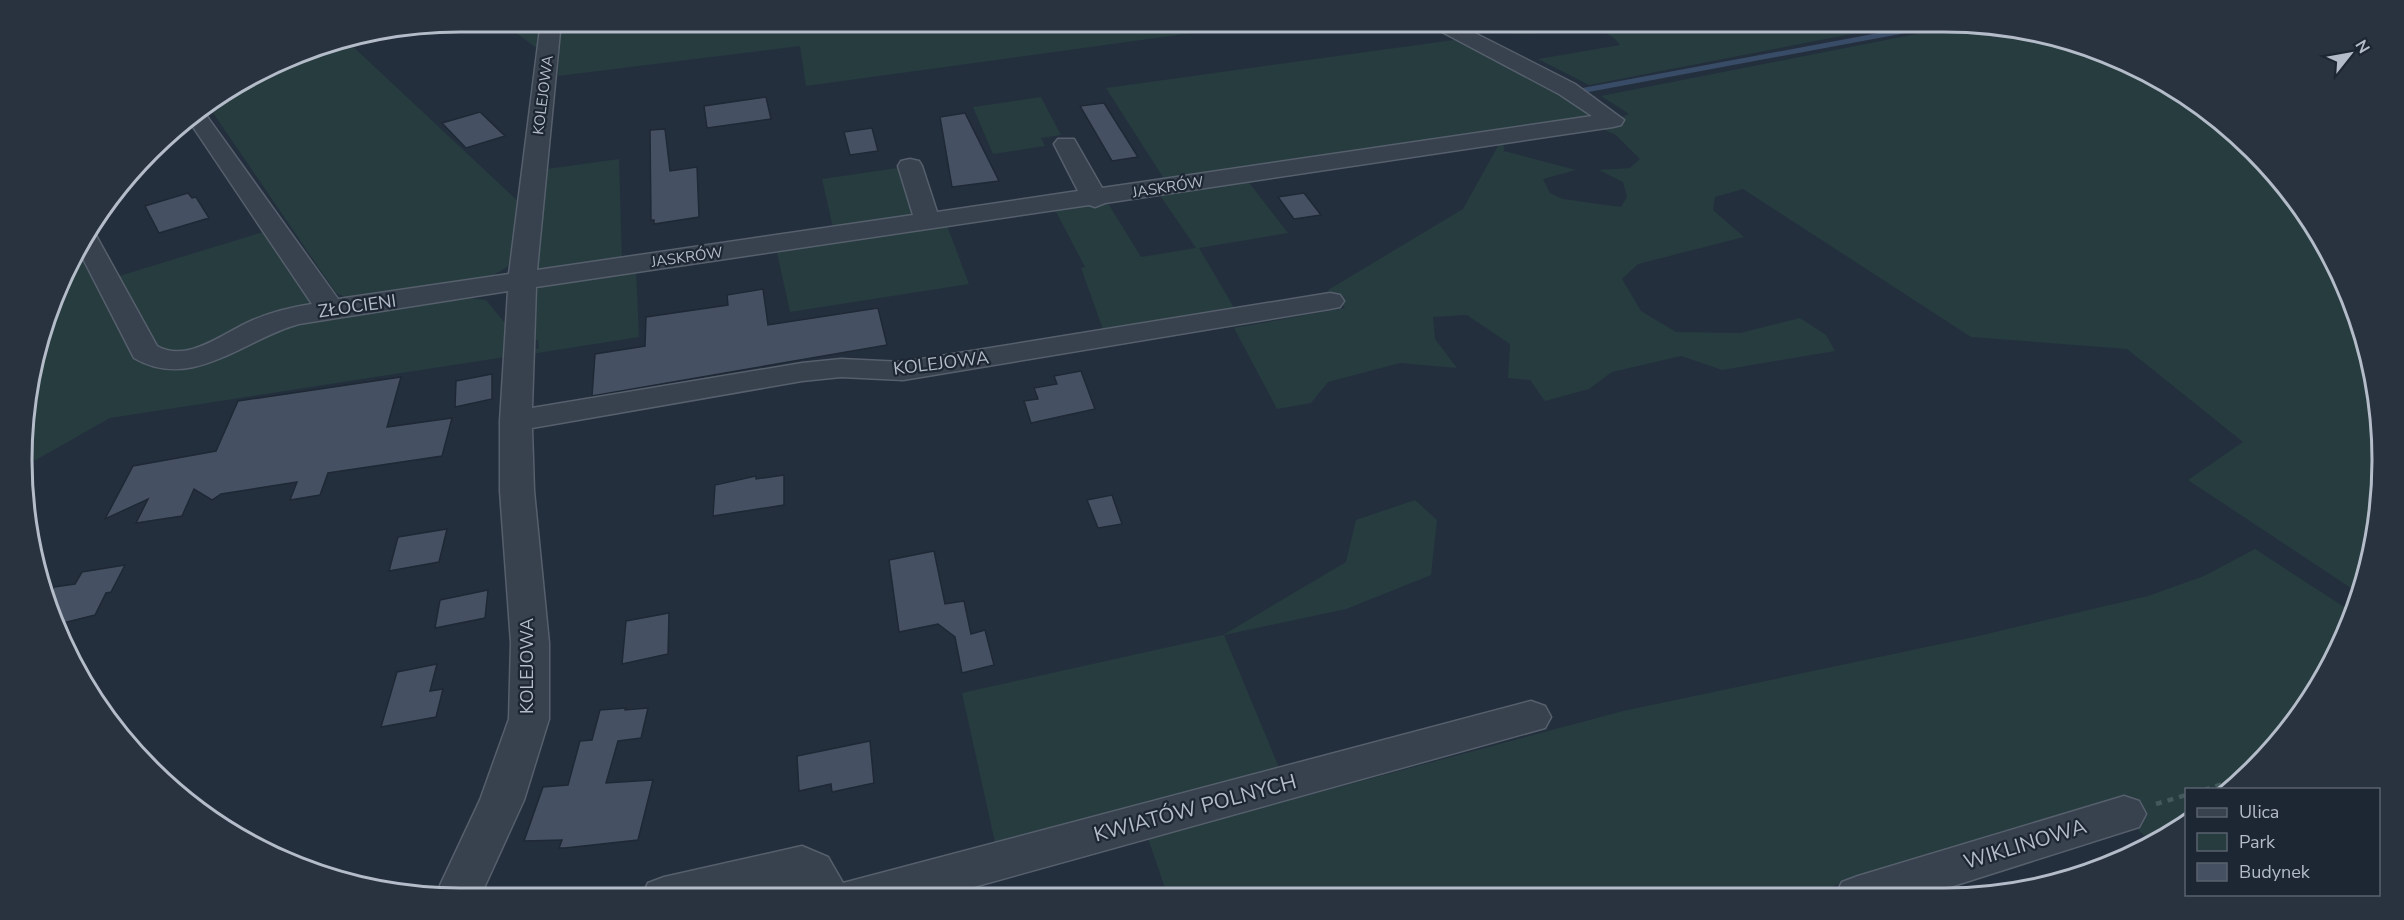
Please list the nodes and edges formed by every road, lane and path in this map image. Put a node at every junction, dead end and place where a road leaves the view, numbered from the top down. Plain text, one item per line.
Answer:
1 (550, 32) edge
2 (1457, 32) edge
3 (200, 119) edge
4 (1066, 144) dead end
5 (910, 166) dead end
6 (1095, 199) junction
7 (928, 222) junction
8 (89, 246) edge
9 (522, 281) junction
10 (1330, 301) dead end
11 (330, 309) junction
12 (516, 421) junction
13 (1531, 717) dead end
14 (2227, 782) edge
15 (2207, 788) edge
16 (2124, 814) dead end
17 (461, 888) edge
18 (707, 888) edge
19 (822, 888) edge
20 (895, 888) edge
21 (1884, 888) edge

1 - 9 street, KOLEJOWA
2 - 6 street, JASKRÓW
3 - 11 street
4 - 6 street
5 - 7 street
6 - 7 street, JASKRÓW
7 - 9 street, JASKRÓW
8 - 11 street, ZŁOCIENI
9 - 11 street, ZŁOCIENI
9 - 12 street, KOLEJOWA
10 - 12 street, KOLEJOWA
12 - 17 street, KOLEJOWA
13 - 20 street, KWIATÓW POLNYCH
14 - 15 path
16 - 21 street, WIKLINOWA
18 - 19 street

